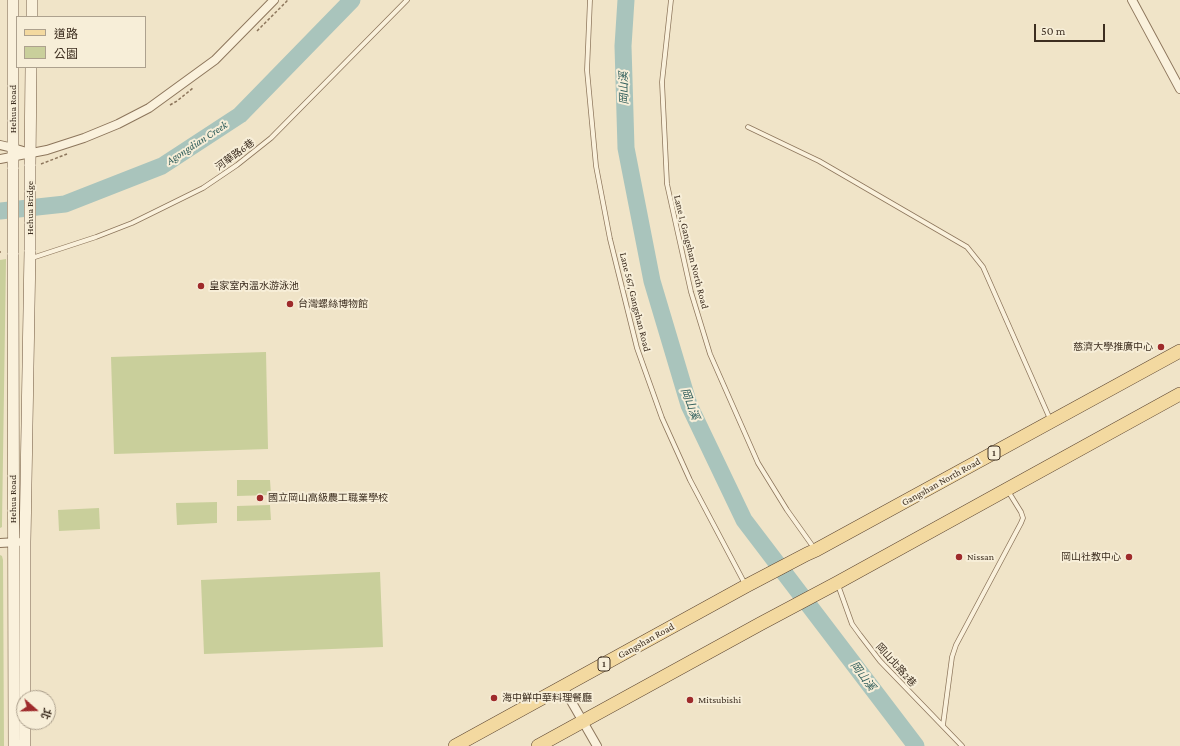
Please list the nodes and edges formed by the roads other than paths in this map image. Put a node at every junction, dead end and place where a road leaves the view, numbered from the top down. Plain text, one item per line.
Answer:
1 (13, 0) edge
2 (32, 0) edge
3 (274, 0) edge
4 (407, 0) edge
5 (590, 0) edge
6 (671, 0) edge
7 (1132, 0) edge
8 (32, 16) edge
9 (31, 68) edge
10 (1180, 89) edge
11 (748, 127) dead end
12 (0, 145) edge
13 (14, 152) junction
14 (30, 153) junction
15 (0, 159) edge
16 (30, 166) joint
17 (13, 169) joint
18 (13, 253) joint
19 (30, 254) junction
20 (1180, 351) edge
21 (1180, 394) edge
22 (1051, 421) junction
23 (1007, 489) junction
24 (19, 542) junction
25 (0, 543) edge
26 (811, 552) junction
27 (837, 583) junction
28 (749, 584) junction
29 (563, 687) junction
30 (25, 690) edge
31 (582, 722) junction
32 (943, 726) junction
33 (25, 730) edge
34 (14, 746) edge
35 (25, 746) edge
36 (455, 746) edge
37 (538, 746) edge
38 (597, 746) edge
39 (962, 746) edge

1 - 13 street, Hehua Road
2 - 8 street
3 - 14 street
4 - 19 lane, 河華路6巷
5 - 28 lane, Lane 567, Gangshan Road
6 - 26 lane, Lane 1, Gangshan North Road
7 - 10 street
9 - 14 street, Hehua Road
11 - 22 lane
12 - 13 street
13 - 14 street
13 - 15 street
13 - 17 street, Hehua Road
14 - 16 street, Hehua Road
16 - 19 street, Hehua Bridge, bridge
17 - 18 street, Hehua Bridge, bridge
18 - 24 street, Hehua Road
19 - 24 street, Hehua Road
20 - 22 main road, Gangshan North Road / 1
21 - 23 main road
22 - 26 main road, Gangshan North Road / 1
23 - 27 main road
23 - 32 lane
24 - 25 street
24 - 30 street, Hehua Road
24 - 34 street, Hehua Road
26 - 28 main road, 1
27 - 31 main road
27 - 32 lane, 岡山北路2巷
28 - 29 main road, Gangshan Road / 1
29 - 31 street
29 - 36 main road, Gangshan Road / 1
31 - 37 main road
31 - 38 street
32 - 39 lane, 岡山北路2巷
33 - 35 street

